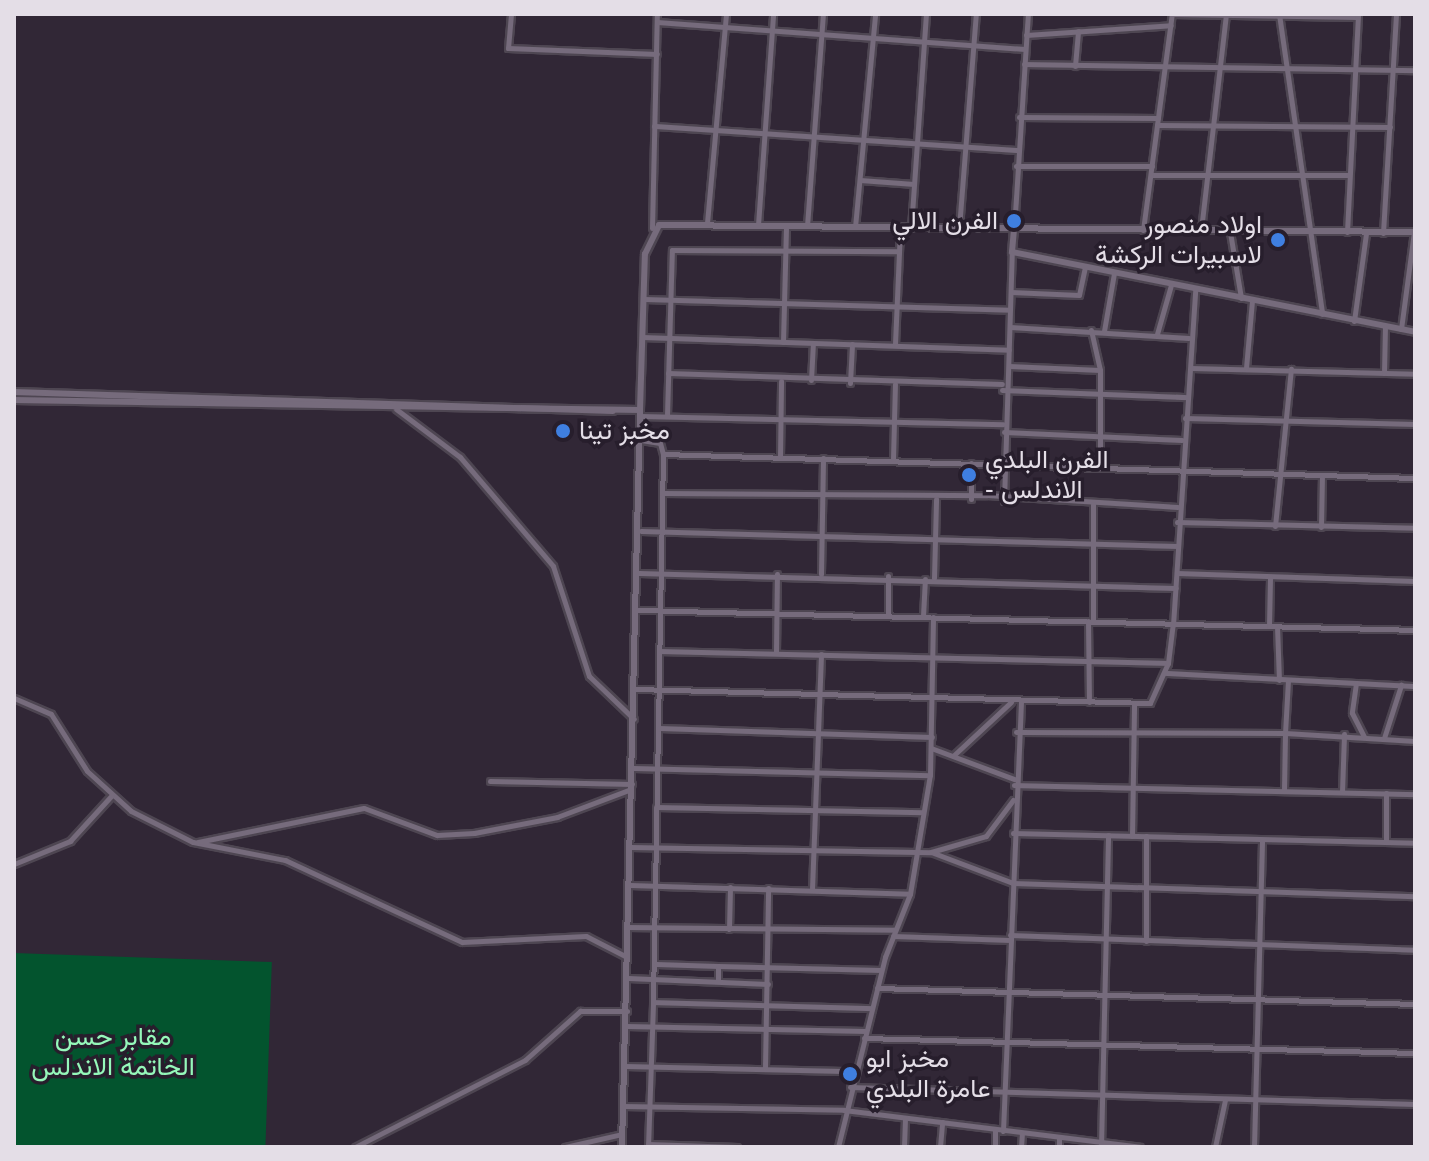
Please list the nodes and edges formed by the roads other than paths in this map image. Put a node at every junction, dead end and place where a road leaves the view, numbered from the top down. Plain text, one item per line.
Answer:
1 (511, 14) edge
2 (657, 14) edge
3 (726, 14) edge
4 (773, 14) edge
5 (823, 14) edge
6 (875, 14) edge
7 (926, 14) edge
8 (976, 14) edge
9 (1028, 14) edge
10 (1172, 14) edge
11 (1396, 14) edge
12 (1226, 15) edge
13 (1279, 15) edge
14 (1358, 15) edge
15 (657, 22) junction
16 (1171, 25) junction
17 (725, 26) junction
18 (773, 28) junction
19 (1078, 31) junction
20 (822, 32) junction
21 (1026, 35) junction
22 (874, 37) junction
23 (923, 41) junction
24 (975, 45) junction
25 (1025, 49) junction
26 (657, 54) junction
27 (1024, 64) junction
28 (1075, 66) junction
29 (1288, 67) junction
30 (1164, 68) junction
31 (1220, 69) junction
32 (1355, 69) junction
33 (1393, 70) junction
34 (1415, 70) edge
35 (1019, 117) junction
36 (1157, 122) junction
37 (654, 126) junction
38 (1213, 127) junction
39 (1297, 127) junction
40 (1390, 127) junction
41 (715, 128) junction
42 (1351, 128) junction
43 (765, 132) junction
44 (815, 135) junction
45 (865, 139) junction
46 (916, 144) junction
47 (966, 148) junction
48 (1017, 150) junction
49 (1016, 166) junction
50 (1152, 166) junction
51 (1151, 175) junction
52 (1348, 175) junction
53 (1305, 176) junction
54 (1207, 177) junction
55 (860, 180) junction
56 (914, 184) junction
57 (707, 223) junction
58 (758, 225) junction
59 (786, 226) junction
60 (807, 226) junction
61 (855, 227) junction
62 (652, 228) junction
63 (900, 228) junction
64 (911, 228) junction
65 (959, 228) junction
66 (1014, 229) junction
67 (1143, 230) junction
68 (1201, 231) junction
69 (1230, 232) junction
70 (1313, 232) junction
71 (1347, 232) junction
72 (1414, 232) edge
73 (1366, 233) junction
74 (1383, 233) junction
75 (785, 251) junction
76 (899, 251) junction
77 (1012, 252) junction
78 (1085, 267) junction
79 (1114, 273) junction
80 (1171, 285) junction
81 (1195, 290) junction
82 (1011, 292) junction
83 (665, 298) junction
84 (643, 299) junction
85 (1241, 299) junction
86 (1252, 301) junction
87 (785, 302) junction
88 (897, 303) junction
89 (1010, 310) junction
90 (1322, 315) junction
91 (1354, 321) junction
92 (1385, 326) junction
93 (1010, 327) junction
94 (1401, 329) junction
95 (1091, 330) junction
96 (1104, 331) junction
97 (1415, 332) edge
98 (1157, 334) junction
99 (641, 337) junction
100 (664, 337) junction
101 (1189, 338) junction
102 (783, 342) junction
103 (813, 343) junction
104 (852, 344) junction
105 (895, 344) junction
106 (1009, 350) junction
107 (1009, 366) junction
108 (1191, 368) junction
109 (1246, 368) junction
110 (1291, 369) junction
111 (1100, 370) junction
112 (668, 373) junction
113 (1384, 373) junction
114 (1415, 374) edge
115 (811, 380) junction
116 (781, 381) junction
117 (850, 383) junction
118 (895, 383) junction
119 (1002, 387) junction
120 (14, 392) edge
121 (1100, 393) junction
122 (1188, 397) junction
123 (14, 400) edge
124 (396, 409) junction
125 (613, 411) junction
126 (640, 413) junction
127 (667, 415) junction
128 (779, 416) junction
129 (1185, 418) junction
130 (893, 420) junction
131 (1003, 424) junction
132 (1415, 424) edge
133 (1283, 426) junction
134 (1003, 432) junction
135 (1098, 435) junction
136 (641, 440) junction
137 (1182, 440) junction
138 (663, 454) junction
139 (780, 457) junction
140 (823, 458) junction
141 (893, 459) junction
142 (971, 463) junction
143 (1005, 463) junction
144 (1100, 466) junction
145 (1181, 469) junction
146 (1278, 475) junction
147 (1322, 477) junction
148 (1415, 478) edge
149 (662, 493) junction
150 (823, 498) junction
151 (936, 499) junction
152 (971, 499) junction
153 (1004, 502) junction
154 (1093, 504) junction
155 (1178, 507) junction
156 (1177, 522) junction
157 (1275, 526) junction
158 (1321, 527) junction
159 (1415, 528) edge
160 (641, 531) junction
161 (661, 532) junction
162 (821, 537) junction
163 (935, 541) junction
164 (1091, 544) junction
165 (1178, 546) junction
166 (639, 573) junction
167 (662, 573) junction
168 (1177, 573) junction
169 (777, 574) junction
170 (821, 574) junction
171 (888, 576) junction
172 (1270, 577) junction
173 (925, 579) junction
174 (934, 579) junction
175 (1415, 581) edge
176 (1093, 584) junction
177 (1176, 588) junction
178 (638, 610) junction
179 (662, 612) junction
180 (776, 613) junction
181 (888, 616) junction
182 (923, 616) junction
183 (933, 617) junction
184 (1090, 621) junction
185 (1173, 625) junction
186 (1269, 626) junction
187 (1277, 626) junction
188 (1415, 630) edge
189 (661, 651) junction
190 (776, 652) junction
191 (821, 654) junction
192 (933, 656) junction
193 (1089, 661) junction
194 (1168, 663) junction
195 (1165, 673) junction
196 (1279, 680) junction
197 (1288, 680) junction
198 (1356, 683) junction
199 (1401, 685) junction
200 (1415, 686) edge
201 (635, 689) junction
202 (660, 689) junction
203 (819, 693) junction
204 (931, 696) junction
205 (14, 698) edge
206 (1021, 701) junction
207 (1011, 702) junction
208 (1089, 702) junction
209 (1134, 704) junction
210 (634, 719) junction
211 (659, 728) junction
212 (819, 732) junction
213 (1016, 732) junction
214 (1133, 733) junction
215 (1285, 733) junction
216 (1344, 734) junction
217 (932, 737) junction
218 (1364, 737) junction
219 (1384, 738) junction
220 (1415, 741) edge
221 (931, 748) junction
222 (954, 755) junction
223 (633, 768) junction
224 (657, 769) junction
225 (816, 772) junction
226 (930, 775) junction
227 (490, 781) dead end
228 (1014, 782) junction
229 (1133, 785) junction
230 (631, 787) junction
231 (1284, 789) junction
232 (1342, 792) junction
233 (1386, 793) junction
234 (1415, 794) edge
235 (112, 795) junction
236 (1014, 799) junction
237 (656, 807) junction
238 (814, 811) junction
239 (923, 812) junction
240 (1013, 833) junction
241 (1108, 835) junction
242 (1132, 836) junction
243 (1146, 836) junction
244 (1262, 840) junction
245 (193, 842) junction
246 (1386, 842) junction
247 (1415, 843) edge
248 (630, 847) junction
249 (655, 848) junction
250 (813, 849) junction
251 (931, 852) junction
252 (917, 853) junction
253 (14, 864) edge
254 (1013, 883) junction
255 (630, 885) junction
256 (1108, 885) junction
257 (654, 886) junction
258 (730, 887) junction
259 (1145, 887) junction
260 (768, 888) junction
261 (812, 889) junction
262 (1261, 890) junction
263 (910, 894) junction
264 (1415, 896) edge
265 (628, 927) junction
266 (653, 928) junction
267 (769, 928) junction
268 (729, 929) junction
269 (893, 933) junction
270 (1010, 938) junction
271 (1107, 939) junction
272 (1146, 941) junction
273 (1260, 945) junction
274 (1415, 950) edge
275 (628, 958) junction
276 (656, 964) junction
277 (718, 966) junction
278 (769, 967) junction
279 (881, 970) junction
280 (628, 978) junction
281 (656, 979) junction
282 (718, 981) junction
283 (768, 984) junction
284 (877, 988) junction
285 (1008, 990) junction
286 (1105, 993) junction
287 (1259, 996) junction
288 (653, 1002) junction
289 (766, 1003) junction
290 (1415, 1004) edge
291 (872, 1008) junction
292 (627, 1011) junction
293 (626, 1026) junction
294 (652, 1028) junction
295 (766, 1030) junction
296 (866, 1031) junction
297 (864, 1038) junction
298 (1007, 1043) junction
299 (1103, 1045) junction
300 (1258, 1046) junction
301 (1415, 1053) edge
302 (625, 1066) junction
303 (649, 1068) junction
304 (765, 1068) junction
305 (854, 1071) junction
306 (850, 1087) junction
307 (1006, 1090) junction
308 (1101, 1095) junction
309 (1256, 1099) junction
310 (1226, 1100) junction
311 (1415, 1104) edge
312 (623, 1106) junction
313 (649, 1108) junction
314 (844, 1110) junction
315 (905, 1118) junction
316 (942, 1122) junction
317 (999, 1131) junction
318 (622, 1134) junction
319 (1022, 1134) junction
320 (1059, 1137) junction
321 (1084, 1143) edge
322 (1100, 1144) edge
323 (648, 1146) edge
324 (355, 1147) edge
325 (565, 1147) edge
326 (622, 1147) edge
327 (737, 1147) edge
328 (838, 1147) edge
329 (904, 1147) edge
330 (940, 1147) edge
331 (995, 1147) edge
332 (1021, 1147) edge
333 (1059, 1147) edge
334 (1140, 1147) edge
335 (1215, 1147) edge
336 (1254, 1147) edge

1 - 26 street
2 - 15 street
3 - 17 street
4 - 18 street
5 - 20 street
6 - 22 street
7 - 23 street
8 - 24 street
9 - 21 street
10 - 12 street
10 - 16 street
11 - 33 street
12 - 13 street
12 - 31 street
13 - 14 street
13 - 29 street
14 - 32 street
15 - 17 street
15 - 26 street
16 - 19 street
16 - 30 street
17 - 18 street
17 - 41 street
18 - 20 street
18 - 43 street
19 - 21 street
19 - 28 street
20 - 22 street
20 - 44 street
21 - 25 street
22 - 23 street
22 - 45 street
23 - 24 street
23 - 46 street
24 - 25 street
24 - 47 street
25 - 27 street
26 - 37 street
27 - 28 street
27 - 35 street
28 - 30 street
29 - 31 street
29 - 32 street
29 - 39 street
30 - 31 street
30 - 36 street
31 - 38 street
32 - 33 street
32 - 42 street
33 - 34 street
33 - 40 street
35 - 36 street
35 - 48 street
36 - 38 street
36 - 50 street
37 - 41 street
37 - 62 street
38 - 39 street
38 - 54 street
39 - 42 street
39 - 53 street
40 - 42 street
40 - 74 street
41 - 43 street
41 - 57 street
42 - 52 street
43 - 44 street
43 - 58 street
44 - 45 street
44 - 60 street
45 - 46 street
45 - 55 street
46 - 47 street
46 - 56 street
47 - 48 street
47 - 65 street
48 - 49 street
49 - 50 street
49 - 66 street
50 - 51 street
51 - 54 street
51 - 67 street
52 - 53 street
52 - 71 street
53 - 54 street
53 - 70 street
54 - 68 street
55 - 56 street
55 - 61 street
56 - 64 street
57 - 58 street
57 - 62 street
58 - 59 street
59 - 60 street
59 - 75 street
60 - 61 street
61 - 63 street
62 - 84 street
63 - 64 street
63 - 76 street
64 - 65 street
65 - 66 street
66 - 67 street
66 - 77 street
67 - 68 street
68 - 69 street
69 - 70 street
69 - 85 street
70 - 71 street
70 - 90 street
71 - 73 street
72 - 74 street
72 - 94 street
73 - 74 street
73 - 91 street
75 - 76 street
75 - 83 street
75 - 87 street
76 - 88 street
77 - 78 street
77 - 82 street
78 - 79 street
78 - 82 street
79 - 80 street
79 - 96 street
80 - 81 street
80 - 98 street
81 - 85 street
81 - 101 street
82 - 89 street
83 - 84 street
83 - 87 street
83 - 100 street
84 - 99 street
85 - 86 street
86 - 90 street
86 - 109 street
87 - 88 street
87 - 102 street
88 - 89 street
88 - 105 street
89 - 93 street
90 - 91 street
91 - 92 street
92 - 94 street
92 - 113 street
93 - 95 street
93 - 106 street
94 - 97 street
95 - 96 street
95 - 111 street
96 - 98 street
98 - 101 street
99 - 100 street
99 - 126 street
100 - 102 street
100 - 112 street
101 - 108 street
102 - 103 street
103 - 104 street
103 - 115 street
104 - 105 street
104 - 117 street
105 - 106 street
106 - 107 street
107 - 111 street
107 - 119 street
108 - 109 street
108 - 122 street
109 - 110 street
110 - 113 street
110 - 133 street
111 - 121 street
112 - 116 street
112 - 127 street
113 - 114 street
115 - 116 street
115 - 117 street
116 - 128 street
117 - 118 street
118 - 119 street
118 - 130 street
119 - 121 street
119 - 131 street
120 - 125 street
121 - 122 street
121 - 135 street
122 - 129 street
123 - 124 street
124 - 125 street
124 - 210 street
125 - 126 street
126 - 127 street
126 - 136 street
127 - 128 street
128 - 130 street
128 - 139 street
129 - 133 street
129 - 137 street
130 - 131 street
130 - 141 street
131 - 134 street
132 - 133 street
133 - 146 street
134 - 135 street
134 - 143 street
135 - 137 street
135 - 144 street
136 - 138 street
136 - 160 street
137 - 145 street
138 - 139 street
138 - 149 street
139 - 140 street
140 - 141 street
140 - 150 street
141 - 142 street
142 - 143 street
142 - 152 street
143 - 144 street
143 - 153 street
144 - 145 street
145 - 146 street
145 - 155 street
146 - 147 street
146 - 157 street
147 - 148 street
147 - 158 street
149 - 150 street
149 - 161 street
150 - 151 street
150 - 162 street
151 - 152 street
151 - 163 street
152 - 153 street
153 - 154 street
154 - 155 street
154 - 164 street
155 - 156 street
156 - 157 street
156 - 165 street
157 - 158 street
158 - 159 street
160 - 161 street
160 - 166 street
161 - 162 street
161 - 167 street
162 - 163 street
162 - 170 street
163 - 164 street
163 - 174 street
164 - 165 street
164 - 176 street
165 - 168 street
166 - 167 street
166 - 178 street
167 - 169 street
167 - 179 street
168 - 172 street
168 - 177 street
169 - 170 street
169 - 180 street
170 - 171 street
171 - 173 street
171 - 181 street
172 - 175 street
172 - 186 street
173 - 174 street
173 - 182 street
174 - 176 street
176 - 177 street
176 - 184 street
177 - 185 street
178 - 179 street
178 - 201 street
179 - 180 street
179 - 189 street
180 - 181 street
180 - 190 street
181 - 182 street
182 - 183 street
183 - 184 street
183 - 192 street
184 - 185 street
184 - 193 street
185 - 186 street
185 - 194 street
186 - 187 street
187 - 188 street
187 - 196 street
189 - 190 street
189 - 202 street
190 - 191 street
191 - 192 street
191 - 203 street
192 - 193 street
192 - 204 street
193 - 194 street
193 - 208 street
194 - 195 street
195 - 196 street
195 - 209 street
196 - 197 street
197 - 198 street
197 - 215 street
198 - 199 street
198 - 218 street
199 - 200 street
199 - 219 street
201 - 202 street
201 - 210 street
202 - 203 street
202 - 211 street
203 - 204 street
203 - 212 street
204 - 207 street
204 - 217 street
205 - 235 street
206 - 207 street
206 - 208 street
206 - 213 street
207 - 222 street
208 - 209 street
209 - 214 street
210 - 223 street
211 - 212 street
211 - 224 street
212 - 217 street
212 - 225 street
213 - 214 street
213 - 228 street
214 - 215 street
214 - 229 street
215 - 216 street
215 - 231 street
216 - 218 street
216 - 232 street
217 - 221 street
218 - 219 street
219 - 220 street
221 - 222 street
221 - 226 street
222 - 228 street
223 - 224 street
223 - 230 street
224 - 225 street
224 - 237 street
225 - 226 street
225 - 238 street
226 - 239 street
227 - 230 street
228 - 229 street
228 - 236 street
229 - 231 street
229 - 242 street
230 - 245 street
230 - 248 street
231 - 232 street
232 - 233 street
233 - 234 street
233 - 246 street
235 - 245 street
235 - 253 street
236 - 240 street
236 - 251 street
237 - 238 street
237 - 249 street
238 - 239 street
238 - 250 street
239 - 252 street
240 - 241 street
240 - 254 street
241 - 242 street
241 - 256 street
242 - 243 street
243 - 244 street
243 - 259 street
244 - 246 street
244 - 262 street
245 - 275 street
246 - 247 street
248 - 249 street
248 - 255 street
249 - 250 street
249 - 257 street
250 - 252 street
250 - 261 street
251 - 252 street
251 - 254 street
252 - 263 street
254 - 256 street
254 - 270 street
255 - 257 street
255 - 265 street
256 - 259 street
256 - 271 street
257 - 258 street
257 - 266 street
258 - 260 street
258 - 268 street
259 - 262 street
259 - 272 street
260 - 261 street
260 - 267 street
261 - 263 street
262 - 264 street
262 - 273 street
263 - 269 street
265 - 266 street
265 - 275 street
266 - 268 street
266 - 276 street
267 - 268 street
267 - 269 street
267 - 278 street
269 - 270 street
269 - 279 street
270 - 271 street
270 - 285 street
271 - 272 street
271 - 286 street
272 - 273 street
273 - 274 street
273 - 287 street
275 - 280 street
276 - 277 street
276 - 281 street
277 - 278 street
277 - 282 street
278 - 279 street
278 - 283 street
279 - 284 street
280 - 281 street
280 - 292 street
281 - 282 street
281 - 288 street
282 - 283 street
283 - 289 street
284 - 285 street
284 - 291 street
285 - 286 street
285 - 298 street
286 - 287 street
286 - 299 street
287 - 290 street
287 - 300 street
288 - 289 street
288 - 294 street
289 - 291 street
289 - 295 street
291 - 296 street
292 - 293 street
292 - 324 street
293 - 294 street
293 - 302 street
294 - 295 street
294 - 303 street
295 - 296 street
295 - 304 street
296 - 297 street
297 - 298 street
297 - 305 street
298 - 299 street
298 - 307 street
299 - 300 street
299 - 308 street
300 - 301 street
300 - 309 street
302 - 303 street
302 - 312 street
303 - 304 street
303 - 313 street
304 - 305 street
305 - 306 street
306 - 307 street
306 - 314 street
307 - 308 street
307 - 317 street
308 - 310 street
308 - 322 street
309 - 310 street
309 - 311 street
309 - 336 street
310 - 335 street
312 - 313 street
312 - 318 street
313 - 314 street
313 - 323 street
314 - 315 street
314 - 328 street
315 - 316 street
315 - 329 street
316 - 317 street
316 - 330 street
317 - 319 street
317 - 331 street
318 - 325 street
318 - 326 street
319 - 320 street
319 - 332 street
320 - 321 street
320 - 333 street
321 - 322 street
322 - 334 street
323 - 327 street

